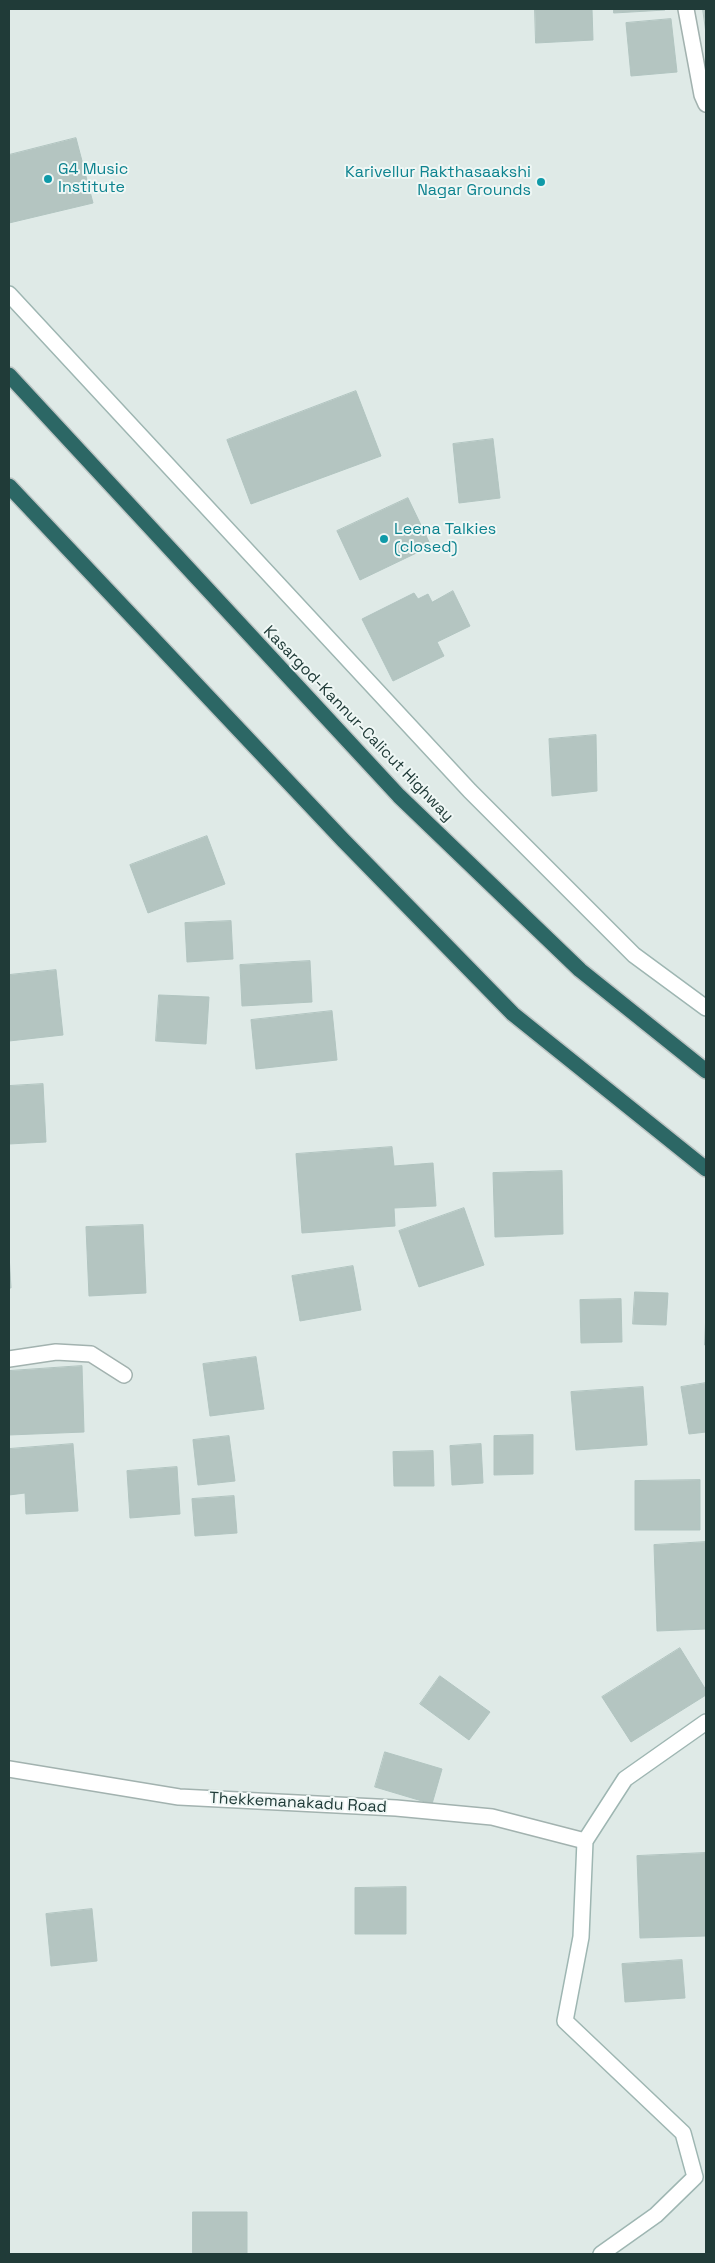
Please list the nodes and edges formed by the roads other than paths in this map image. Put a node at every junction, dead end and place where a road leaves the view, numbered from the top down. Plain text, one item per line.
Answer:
1 (686, 9) edge
2 (704, 100) edge
3 (9, 294) edge
4 (9, 375) edge
5 (9, 486) edge
6 (706, 1008) edge
7 (706, 1070) edge
8 (706, 1169) edge
9 (9, 1359) edge
10 (124, 1375) dead end
11 (706, 1722) edge
12 (9, 1769) edge
13 (585, 1841) junction
14 (601, 2254) edge

1 - 2 street
3 - 6 street
4 - 7 highway, Kasargod-Kannur-Calicut Highway
5 - 8 highway
9 - 10 street
11 - 13 street
12 - 13 street, Thekkemanakadu Road
13 - 14 street

